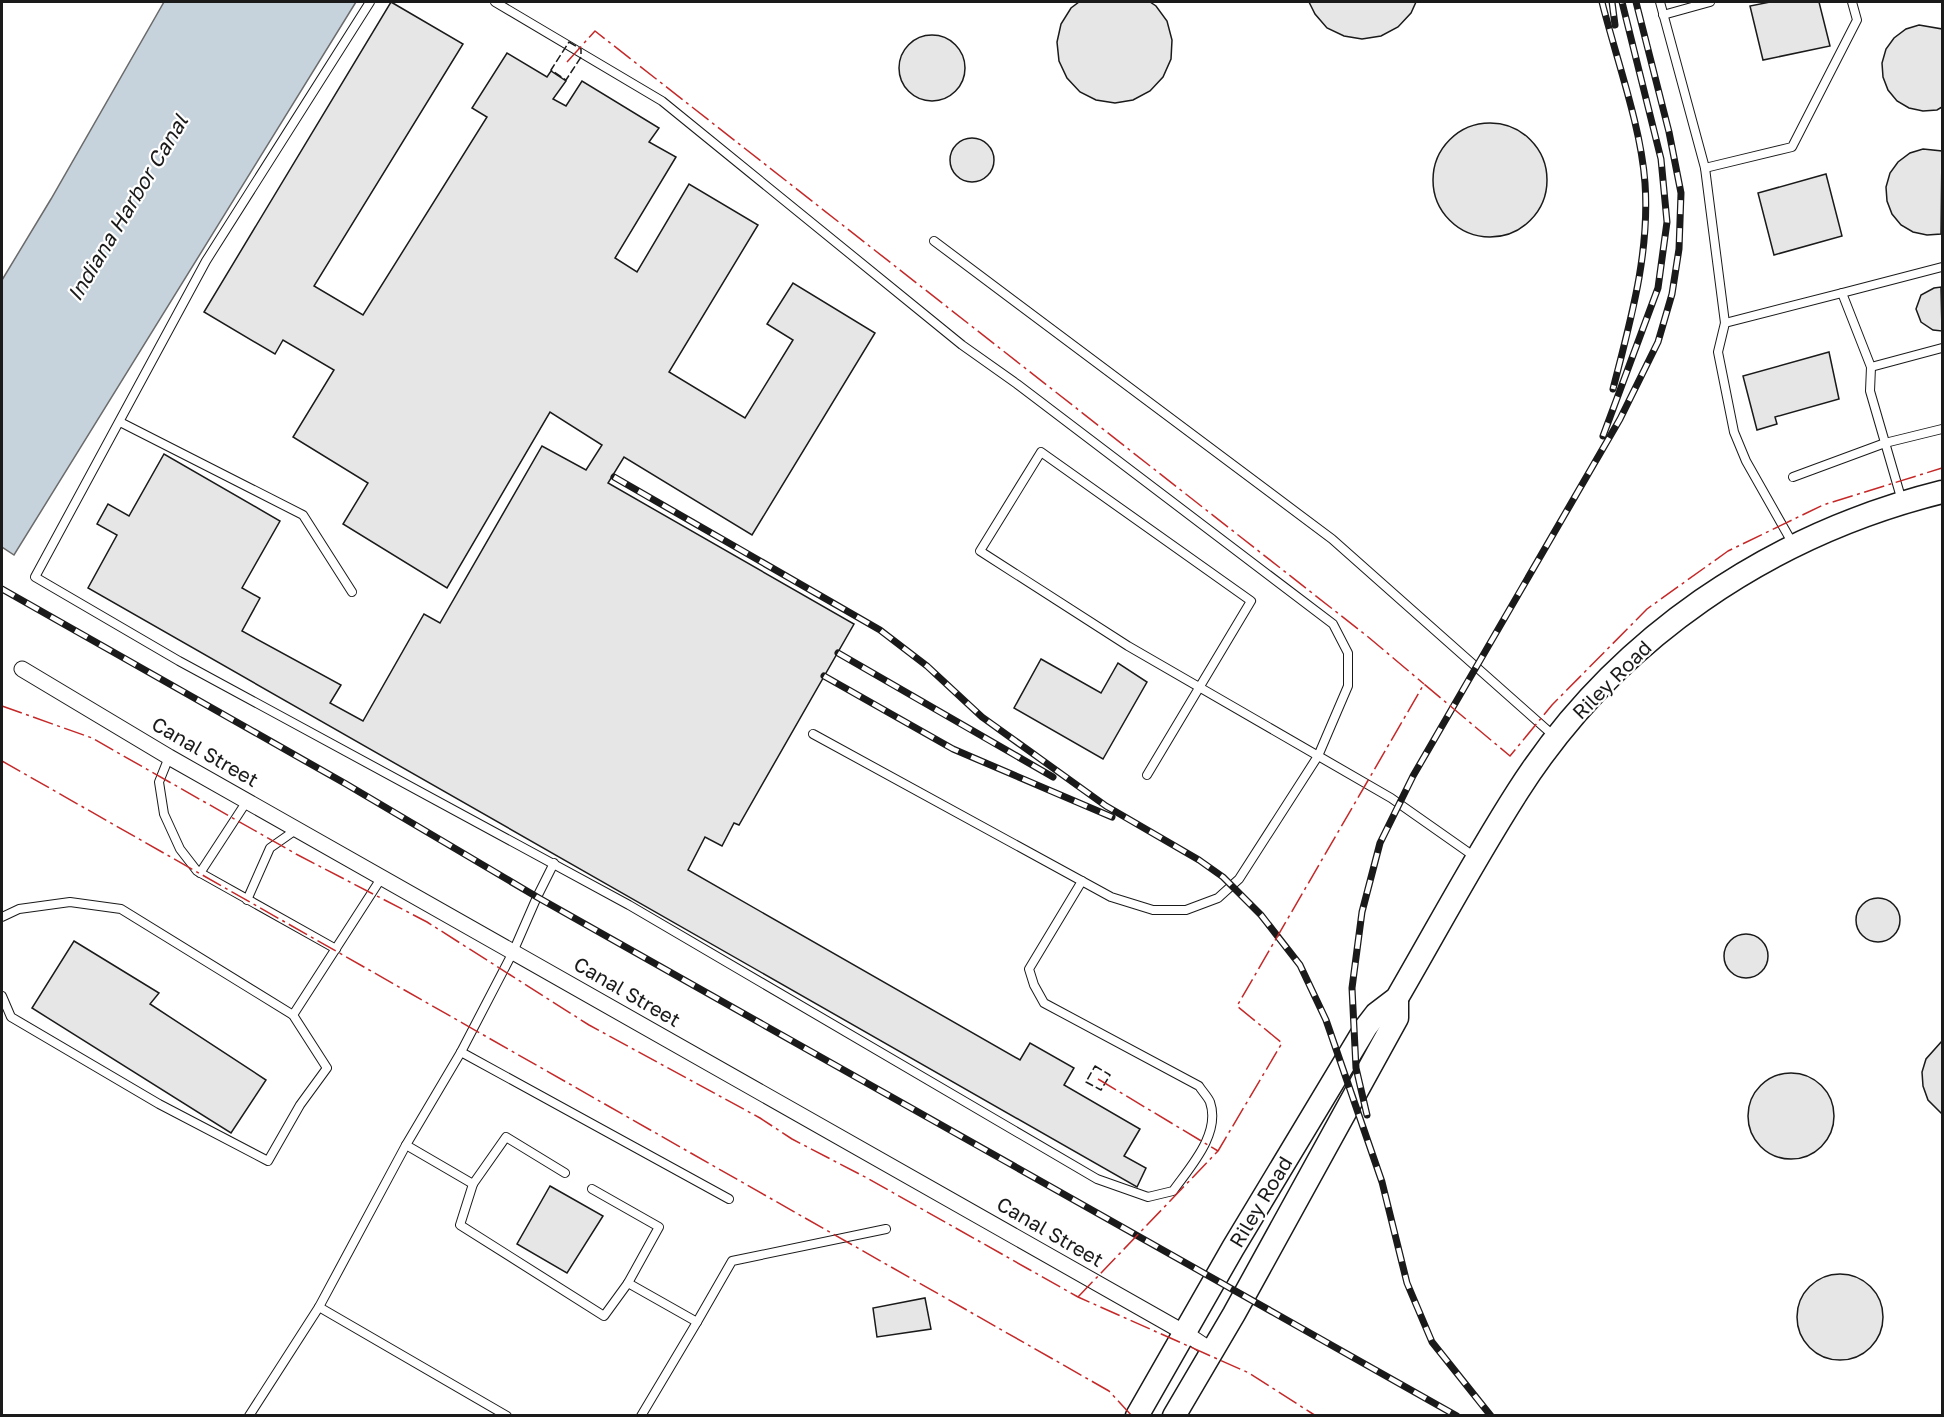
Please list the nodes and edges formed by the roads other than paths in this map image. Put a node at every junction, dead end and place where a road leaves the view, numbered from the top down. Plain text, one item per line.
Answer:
1 (370, 2) edge
2 (495, 2) edge
3 (1659, 2) edge
4 (1710, 2) edge
5 (1852, 2) edge
6 (1663, 15) junction
7 (1705, 168) junction
8 (934, 241) dead end
9 (1942, 267) edge
10 (1842, 293) junction
11 (1725, 323) junction
12 (1942, 348) edge
13 (1870, 367) junction
14 (120, 422) junction
15 (1942, 429) edge
16 (1885, 443) junction
17 (1793, 477) dead end
18 (1942, 492) edge
19 (1902, 503) junction
20 (1793, 544) junction
21 (352, 592) dead end
22 (22, 669) dead end
23 (1198, 687) junction
24 (813, 734) dead end
25 (1557, 739) junction
26 (1318, 756) junction
27 (169, 757) junction
28 (1147, 775) dead end
29 (247, 801) junction
30 (297, 829) junction
31 (1478, 859) junction
32 (554, 863) junction
33 (200, 873) junction
34 (382, 877) junction
35 (1082, 881) junction
36 (247, 900) junction
37 (2, 917) edge
38 (336, 949) junction
39 (513, 952) junction
40 (2, 996) edge
41 (1397, 998) junction
42 (293, 1015) junction
43 (461, 1052) junction
44 (406, 1145) junction
45 (565, 1173) dead end
46 (473, 1184) junction
47 (592, 1189) dead end
48 (729, 1199) dead end
49 (886, 1229) dead end
50 (628, 1283) junction
51 (319, 1307) junction
52 (697, 1322) junction
53 (1185, 1333) junction
54 (1212, 1351) junction
55 (249, 1416) edge
56 (507, 1416) edge
57 (641, 1416) edge
58 (1137, 1416) edge
59 (1174, 1416) edge

1 - 14 lane
2 - 26 lane
3 - 6 lane
4 - 6 lane
5 - 7 lane
6 - 7 lane
7 - 11 lane
8 - 25 lane
9 - 10 lane
10 - 11 lane
10 - 13 lane
11 - 20 lane
12 - 13 lane
13 - 16 lane
14 - 21 lane
14 - 32 lane
15 - 16 lane
16 - 17 lane
16 - 19 lane
18 - 19 main road, Riley Road
19 - 20 main road, Riley Road
20 - 25 main road, Riley Road
22 - 27 street, Canal Street
23 - 23 lane
23 - 26 lane
23 - 28 lane
24 - 35 lane
25 - 31 main road, Riley Road
26 - 31 lane
26 - 35 lane
27 - 29 street, Canal Street
27 - 33 lane
29 - 30 street, Canal Street
29 - 33 lane
30 - 34 street, Canal Street
30 - 36 lane
31 - 41 main road, Riley Road
32 - 35 lane
32 - 39 lane
33 - 36 lane
34 - 38 lane
34 - 39 street, Canal Street
36 - 38 lane
37 - 42 lane
38 - 42 lane
39 - 43 lane
39 - 53 street, Canal Street
40 - 42 lane
41 - 53 main road, Riley Road
41 - 54 main road, Riley Road
43 - 44 lane
43 - 48 lane
44 - 46 lane
44 - 51 lane
45 - 46 lane
46 - 50 lane
47 - 50 lane
49 - 52 lane
50 - 52 lane
51 - 55 lane
51 - 56 lane
52 - 57 lane
53 - 54 street, Canal Street
53 - 58 main road, Riley Road
54 - 59 main road, Riley Road

